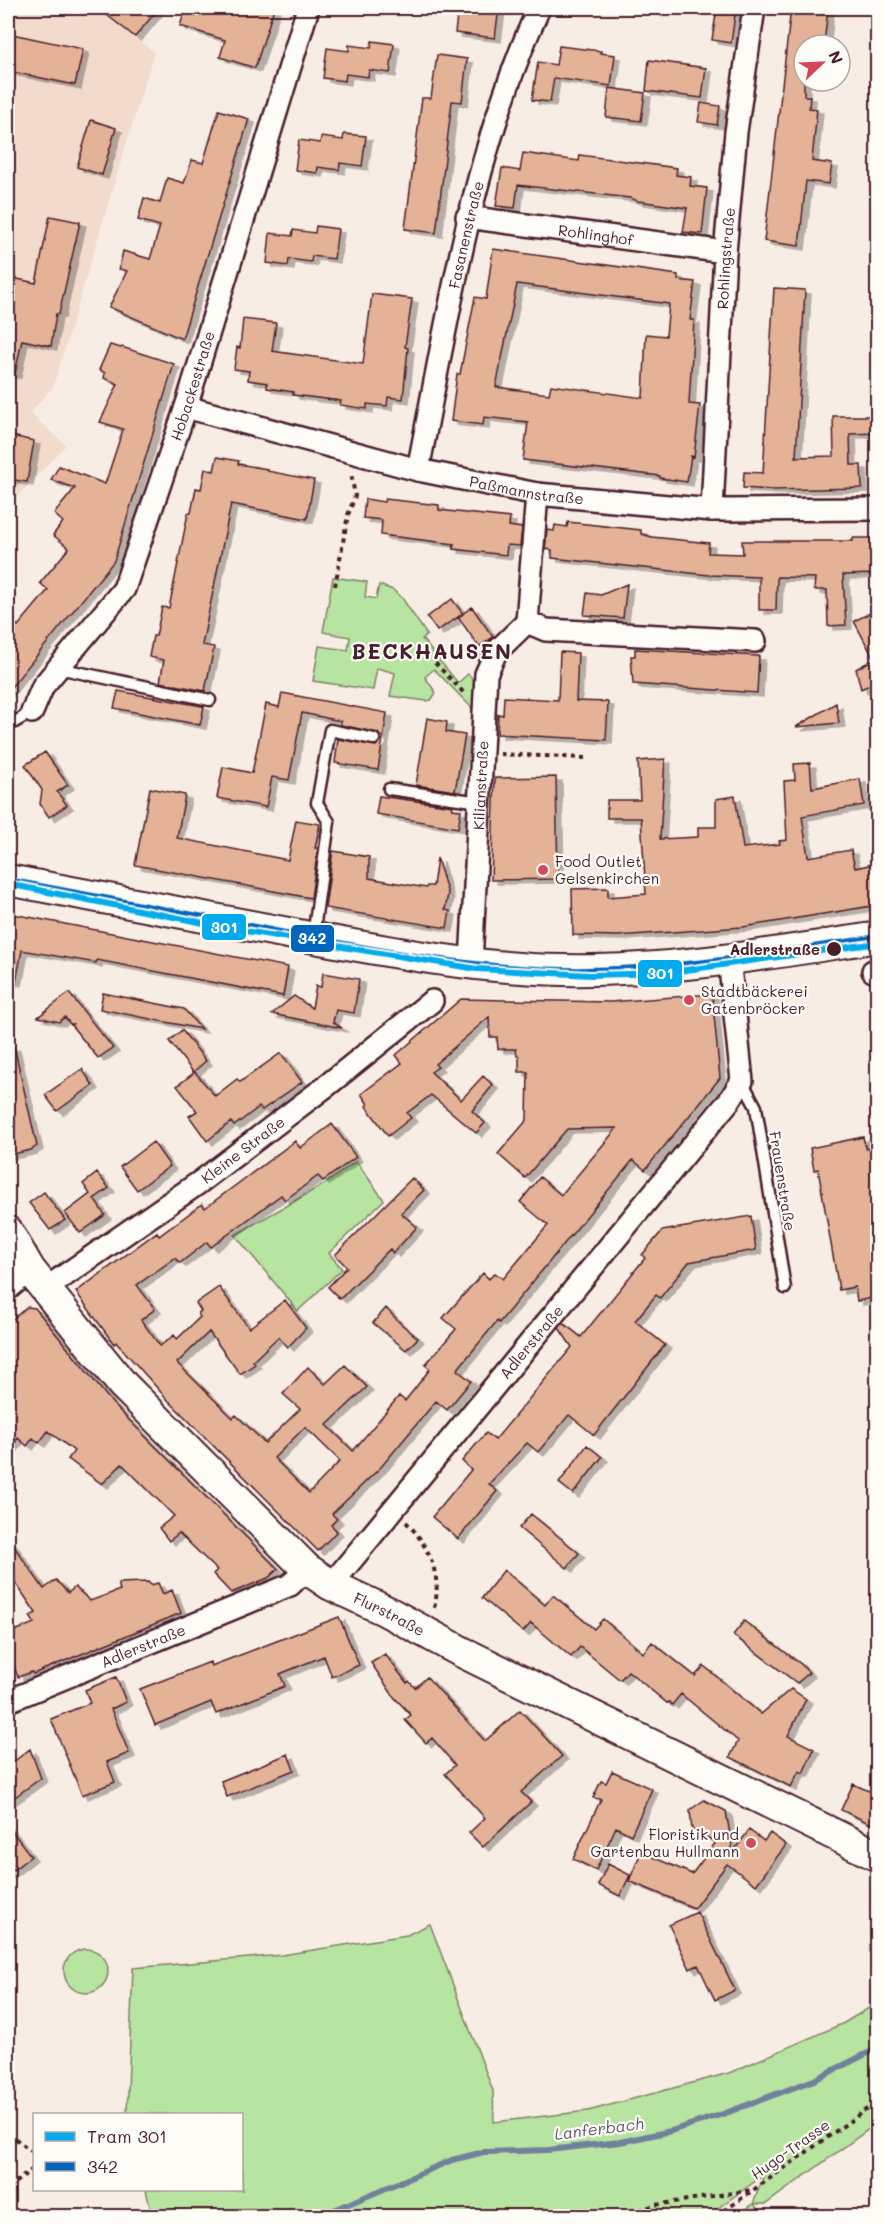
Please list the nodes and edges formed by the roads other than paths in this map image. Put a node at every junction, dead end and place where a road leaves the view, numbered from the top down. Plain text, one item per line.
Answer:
1 (308, 8) edge
2 (539, 8) edge
3 (754, 8) edge
4 (467, 217) junction
5 (724, 252) junction
6 (186, 407) junction
7 (418, 470) junction
8 (537, 494) junction
9 (878, 509) edge
10 (712, 510) junction
11 (527, 622) junction
12 (755, 641) dead end
13 (58, 668) junction
14 (210, 700) dead end
15 (32, 712) joint
16 (8, 726) edge
17 (374, 739) dead end
18 (389, 789) dead end
19 (480, 802) junction
20 (8, 880) edge
21 (313, 938) junction
22 (876, 955) edge
23 (729, 958) junction
24 (471, 963) junction
25 (432, 1001) dead end
26 (742, 1081) junction
27 (8, 1232) edge
28 (27, 1283) edge
29 (785, 1288) dead end
30 (319, 1577) junction
31 (8, 1701) edge
32 (878, 1856) edge

1 - 6 street, Hobackestraße
2 - 4 street, Fasanenstraße
3 - 5 street, Rohlingstraße
4 - 5 street, Rohlinghof
4 - 7 street, Fasanenstraße
5 - 10 street, Rohlingstraße
6 - 7 street, Paßmannstraße
6 - 13 street, Hobackestraße
7 - 8 street, Paßmannstraße
8 - 10 street, Paßmannstraße
8 - 11 street
9 - 10 street, Paßmannstraße
11 - 12 street
11 - 19 street, Kilianstraße
13 - 14 lane
13 - 15 street, Hobackestraße
15 - 16 lane, Hobackestraße
17 - 21 lane
18 - 19 lane
19 - 24 street, Kilianstraße
20 - 21 street
21 - 24 street
22 - 23 street
23 - 24 street
23 - 26 street
25 - 28 street, Kleine Straße
26 - 29 lane, Frauenstraße
26 - 30 street, Adlerstraße
27 - 28 street, Flurstraße
28 - 30 street, Flurstraße
30 - 31 street, Adlerstraße
30 - 32 street, Flurstraße

